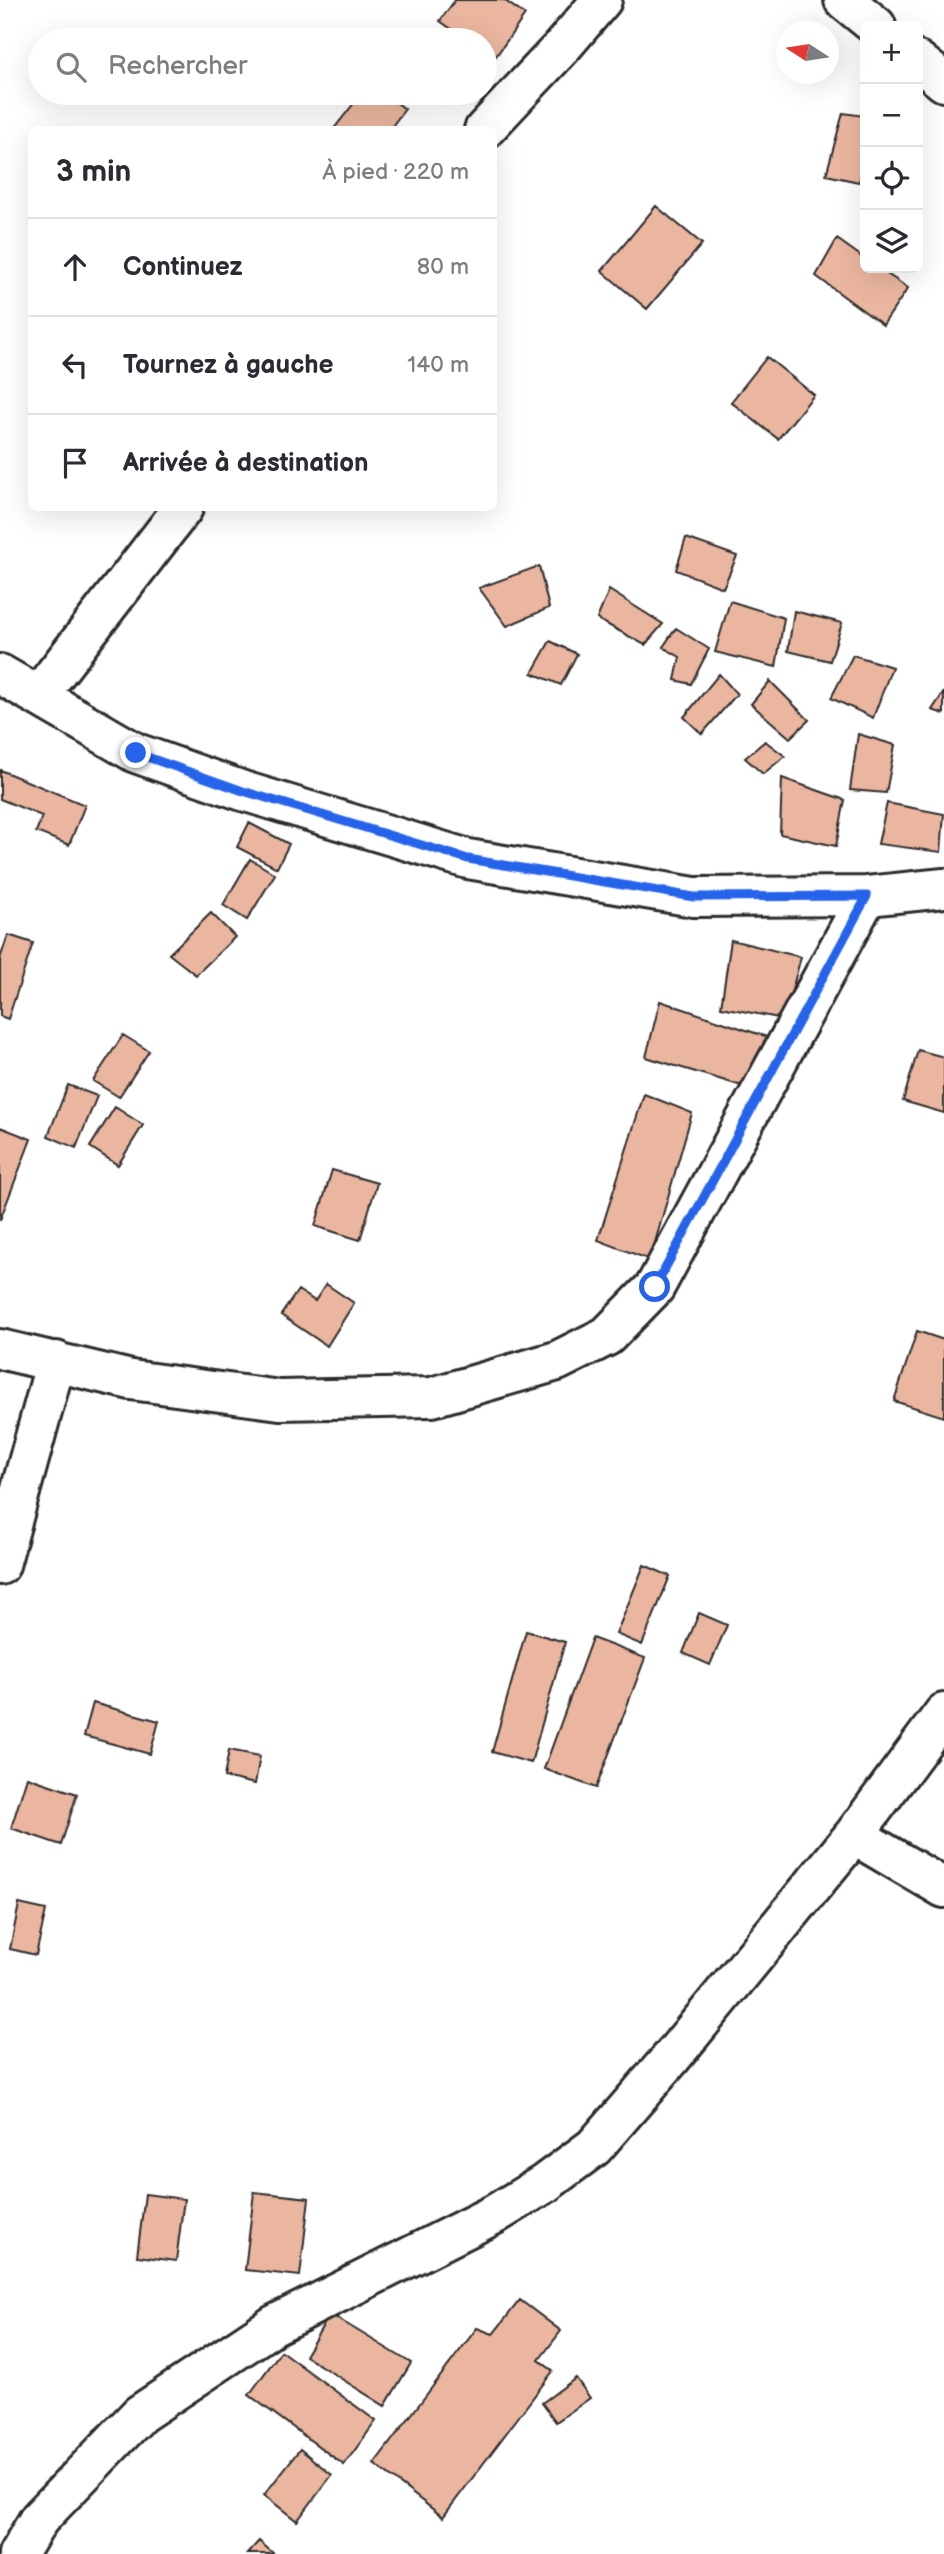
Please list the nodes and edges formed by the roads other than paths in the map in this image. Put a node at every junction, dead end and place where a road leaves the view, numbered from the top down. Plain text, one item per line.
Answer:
1 (602, 0) edge
2 (844, 0) edge
3 (870, 21) edge
4 (923, 65) edge
5 (944, 82) edge
6 (489, 126) edge
7 (181, 511) edge
8 (0, 674) edge
9 (38, 696) junction
10 (944, 888) edge
11 (867, 896) junction
12 (0, 1349) edge
13 (56, 1361) junction
14 (0, 1565) edge
15 (944, 1713) edge
16 (854, 1835) junction
17 (944, 1888) edge
18 (18, 2554) edge

1 - 6 street
2 - 3 street
4 - 5 street
7 - 9 street
8 - 9 street
9 - 11 street
10 - 11 street
11 - 13 street
12 - 13 street
13 - 14 street
15 - 16 street
16 - 17 street
16 - 18 street

